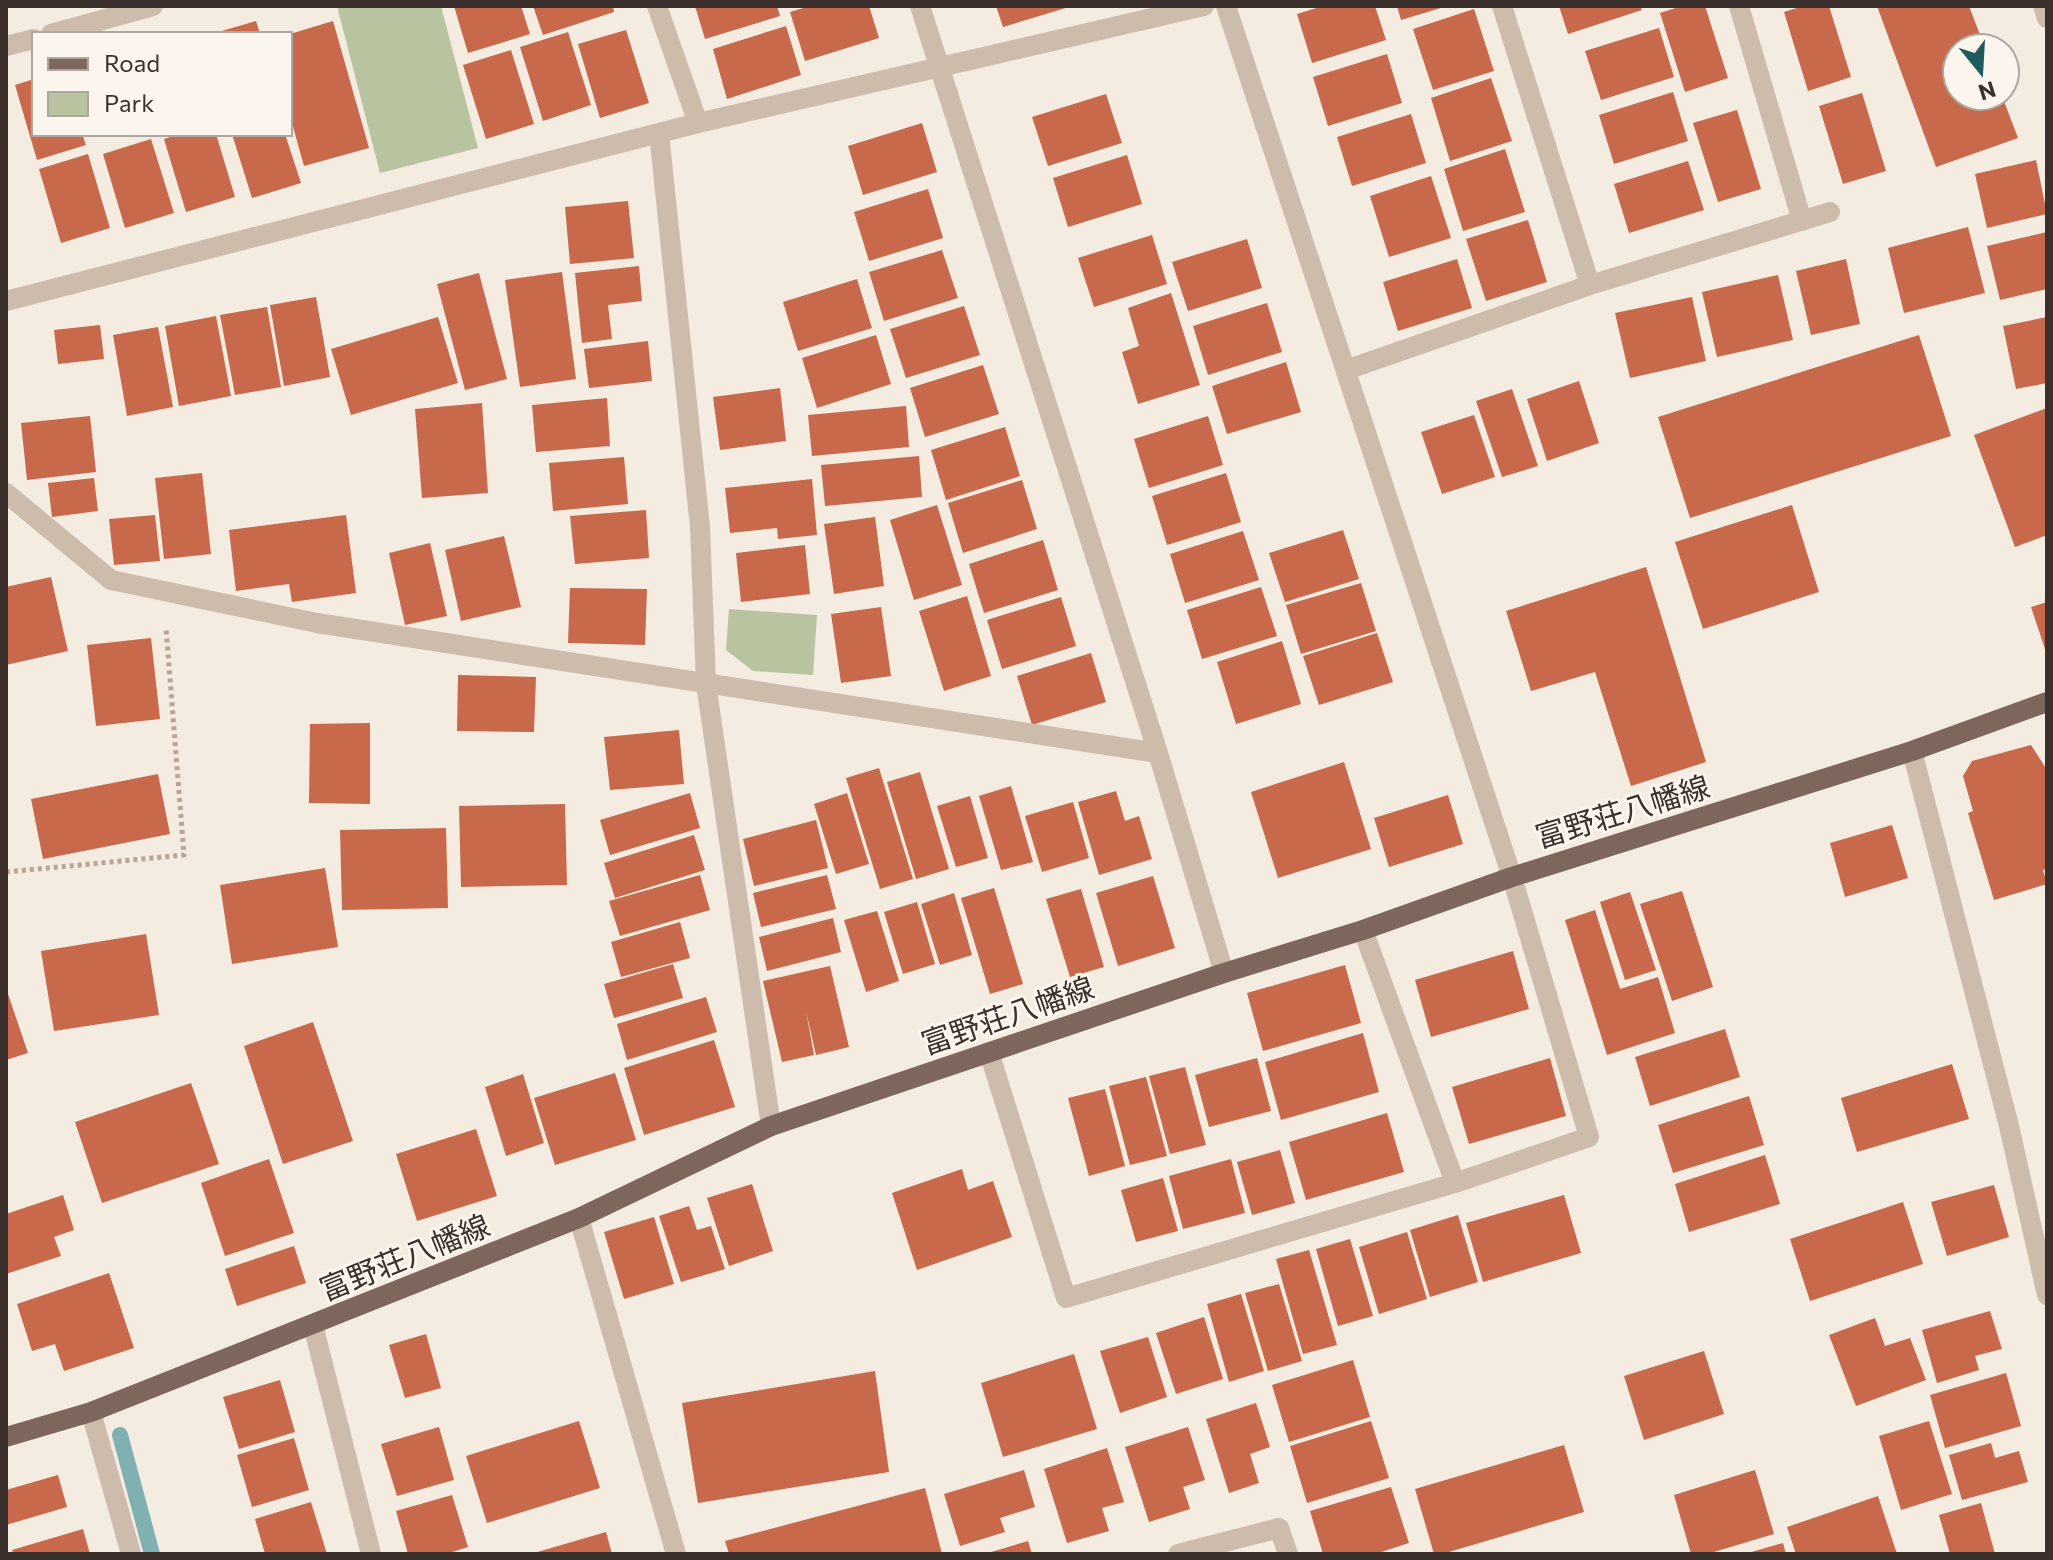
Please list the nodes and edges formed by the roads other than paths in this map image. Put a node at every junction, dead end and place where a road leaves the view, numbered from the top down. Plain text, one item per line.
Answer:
1 (153, 6) edge
2 (657, 6) edge
3 (920, 6) edge
4 (1204, 6) edge
5 (1226, 6) edge
6 (1502, 6) edge
7 (1739, 6) edge
8 (2043, 6) edge
9 (2047, 18) edge
10 (58, 32) edge
11 (32, 40) edge
12 (6, 46) edge
13 (940, 69) junction
14 (698, 123) junction
15 (659, 133) junction
16 (1830, 212) dead end
17 (1802, 221) junction
18 (1590, 285) junction
19 (6, 301) edge
20 (1346, 370) junction
21 (6, 493) edge
22 (706, 684) junction
23 (2047, 702) edge
24 (1912, 751) junction
25 (1158, 753) junction
26 (1512, 877) junction
27 (1363, 930) junction
28 (1224, 973) junction
29 (989, 1052) junction
30 (771, 1126) junction
31 (1455, 1183) junction
32 (579, 1218) junction
33 (2047, 1295) edge
34 (313, 1325) junction
35 (91, 1412) junction
36 (6, 1437) edge
37 (131, 1554) edge
38 (371, 1554) edge
39 (676, 1554) edge
40 (1178, 1554) edge
41 (1288, 1554) edge

1 - 10 street
2 - 14 street
3 - 13 street
4 - 13 street
5 - 20 street
6 - 18 street
7 - 17 street
8 - 9 street
11 - 12 street
13 - 14 street
13 - 25 street
14 - 15 street
15 - 19 street
15 - 22 street
16 - 17 street
17 - 18 street
18 - 20 street
20 - 26 street
21 - 22 street
22 - 25 street
22 - 30 street
23 - 24 main road, 富野荘八幡線
24 - 26 main road, 富野荘八幡線
24 - 33 street
25 - 28 street
26 - 27 main road, 富野荘八幡線
26 - 31 street
27 - 28 main road, 富野荘八幡線
27 - 31 street
28 - 29 main road, 富野荘八幡線
29 - 30 main road, 富野荘八幡線
29 - 31 street
30 - 32 main road, 富野荘八幡線
32 - 34 main road, 富野荘八幡線
32 - 39 street
34 - 35 main road, 富野荘八幡線
34 - 38 street
35 - 36 main road, 富野荘八幡線
35 - 37 street
40 - 41 street

